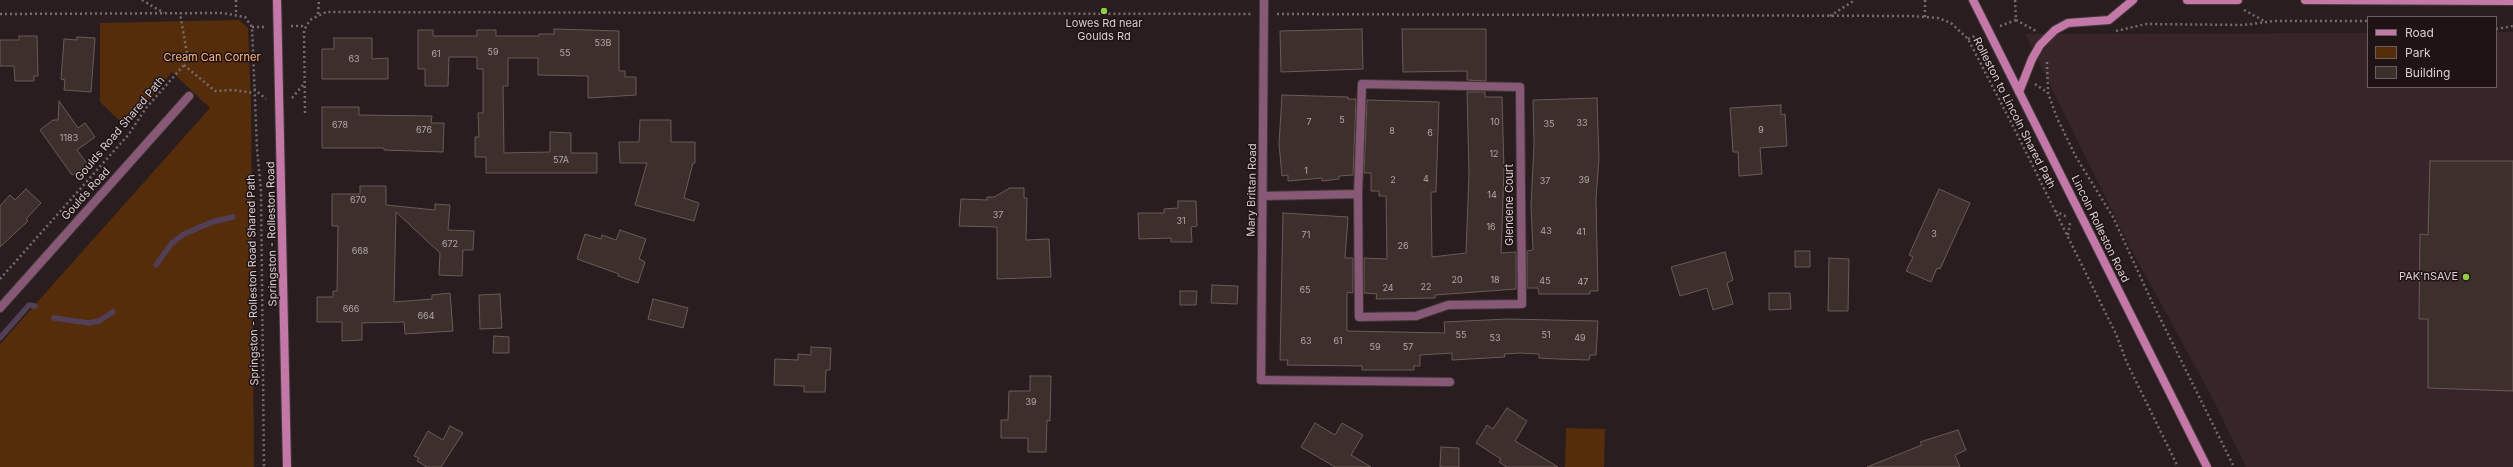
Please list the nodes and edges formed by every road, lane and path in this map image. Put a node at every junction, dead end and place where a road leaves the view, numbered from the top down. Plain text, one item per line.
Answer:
1 (142, 0) edge
2 (236, 0) edge
3 (277, 0) edge
4 (318, 0) edge
5 (1264, 0) edge
6 (1855, 0) edge
7 (1925, 0) edge
8 (1973, 0) edge
9 (2133, 0) edge
10 (2187, 0) edge
11 (2238, 0) edge
12 (2305, 0) edge
13 (2513, 1) edge
14 (165, 13) junction
15 (180, 13) junction
16 (0, 14) edge
17 (318, 14) junction
18 (1265, 14) junction
19 (236, 15) junction
20 (1830, 16) junction
21 (1926, 17) junction
22 (2367, 21) edge
23 (297, 26) dead end
24 (306, 26) junction
25 (2513, 26) edge
26 (2497, 29) edge
27 (2113, 31) dead end
28 (2050, 55) dead end
29 (184, 65) junction
30 (304, 84) junction
31 (254, 89) junction
32 (258, 92) dead end
33 (297, 92) dead end
34 (2019, 92) junction
35 (254, 93) junction
36 (189, 96) dead end
37 (305, 113) dead end
38 (1358, 194) junction
39 (1263, 196) junction
40 (0, 279) edge
41 (0, 308) edge
42 (1450, 382) dead end
43 (264, 467) edge
44 (287, 467) edge
45 (2178, 467) edge
46 (2207, 467) edge
47 (2234, 467) edge

1 - 14 path
2 - 19 path
3 - 44 main road, Springston - Rolleston Road
4 - 17 path
5 - 18 street, Mary Brittan Road
6 - 20 path
7 - 21 path
8 - 34 main road, Lincoln Rolleston Road
9 - 34 main road
10 - 11 main road
12 - 13 main road
14 - 15 path
14 - 16 path
15 - 19 path
15 - 29 path
17 - 18 path, Rolleston to Lincoln Shared Path
17 - 24 path
18 - 20 path, Rolleston to Lincoln Shared Path
18 - 39 street, Mary Brittan Road
19 - 31 path, Springston - Rolleston Road Shared Path
20 - 21 path, Rolleston to Lincoln Shared Path
21 - 45 path, Rolleston to Lincoln Shared Path
22 - 27 path
23 - 24 path
24 - 30 path
25 - 26 path
28 - 47 path
29 - 35 path
29 - 40 path, Goulds Road Shared Path
30 - 33 path
30 - 37 path
31 - 32 path
31 - 35 path, Springston - Rolleston Road Shared Path
34 - 46 main road, Lincoln Rolleston Road
35 - 43 path, Springston - Rolleston Road Shared Path
36 - 41 street, Goulds Road
38 - 38 street, Glendene Court
38 - 39 street
39 - 42 street, Mary Brittan Road

